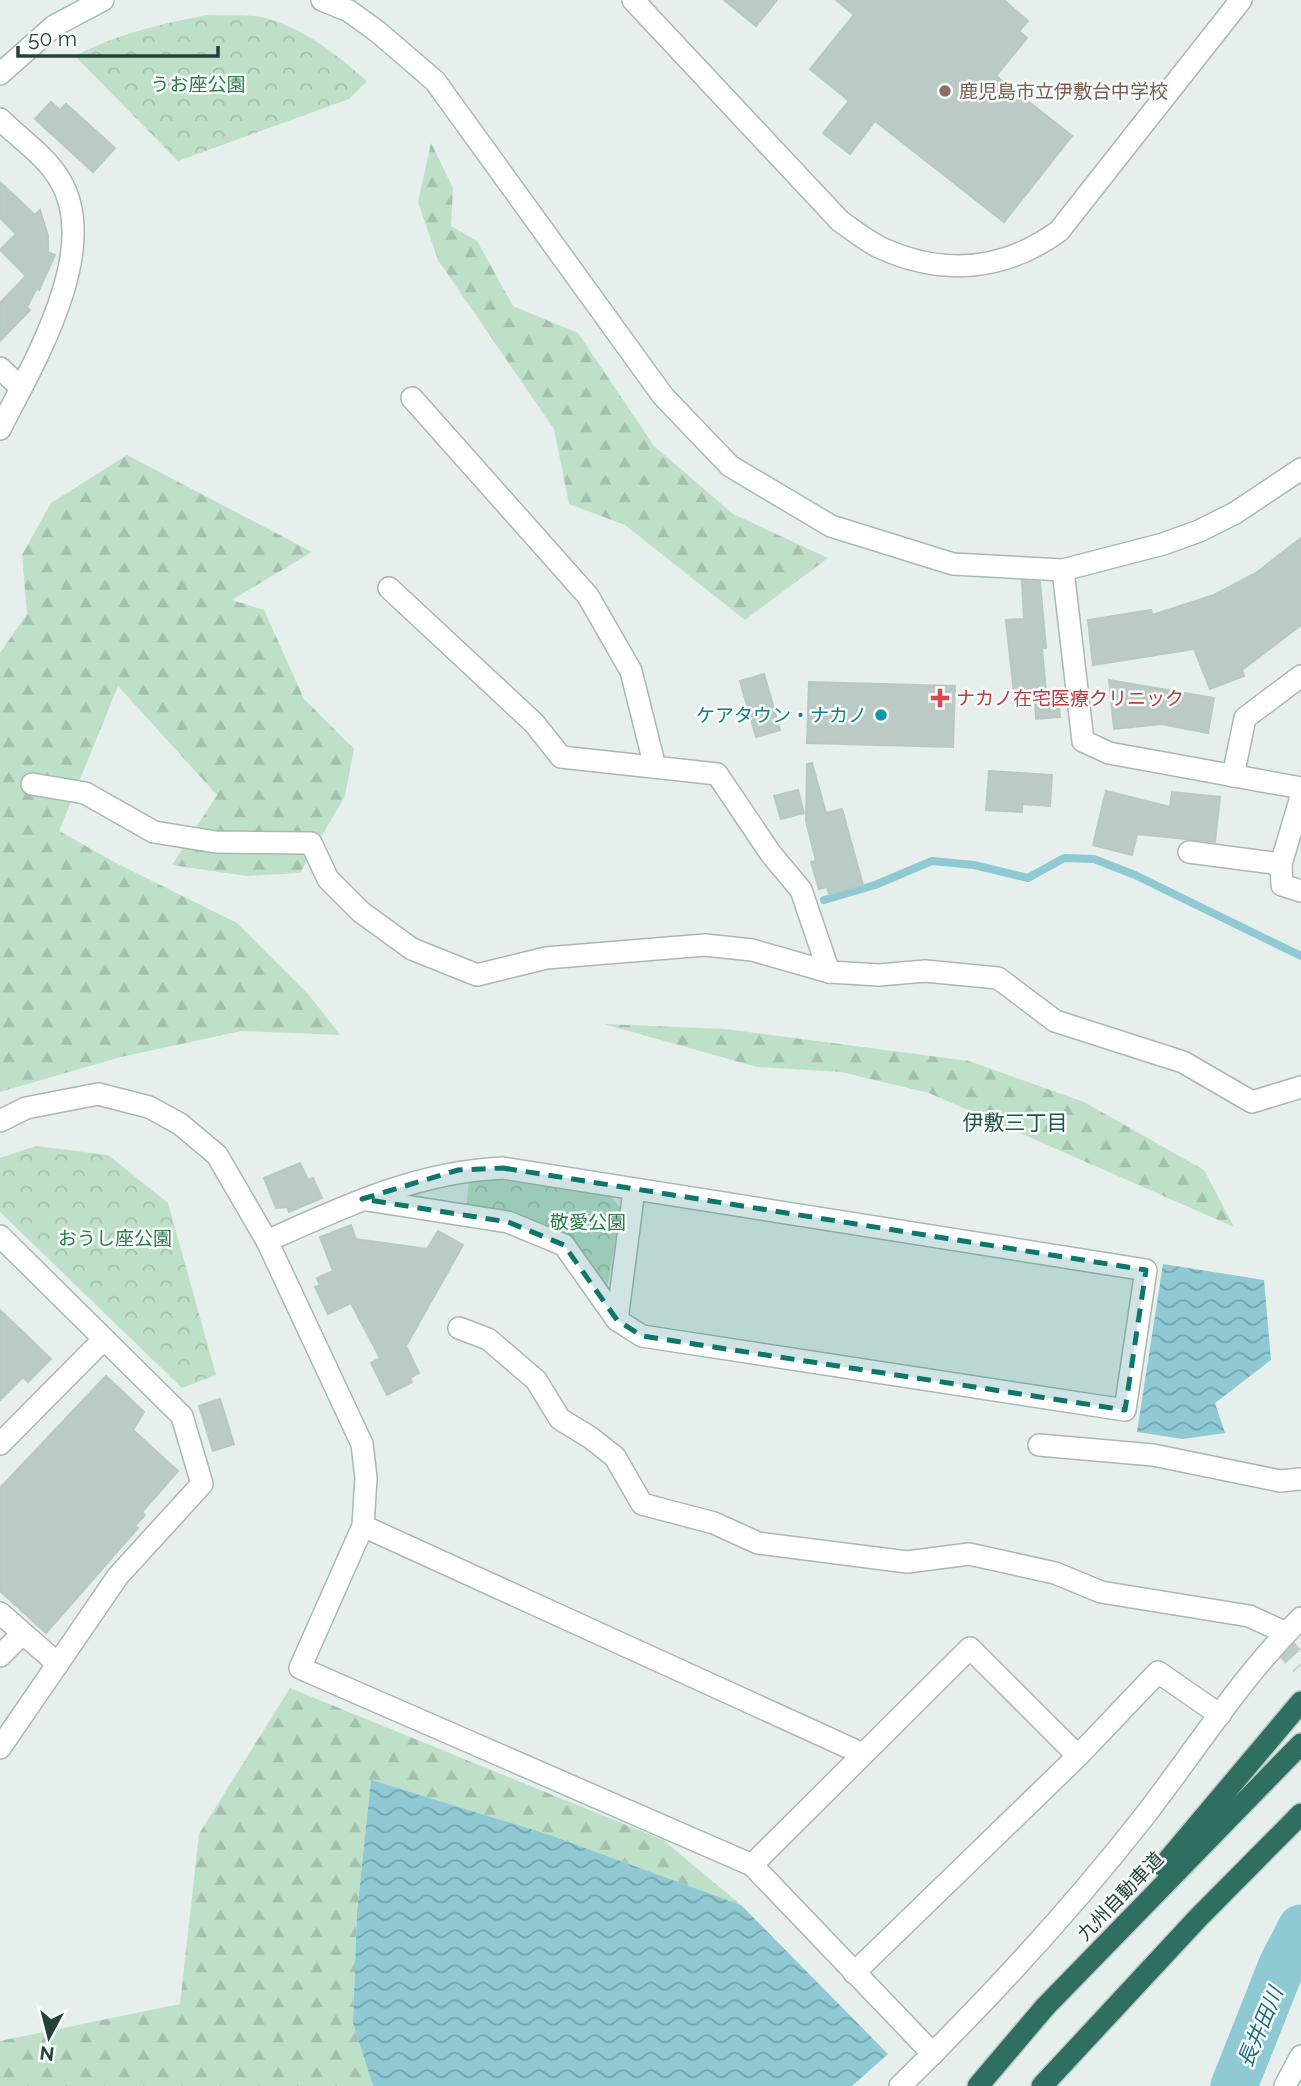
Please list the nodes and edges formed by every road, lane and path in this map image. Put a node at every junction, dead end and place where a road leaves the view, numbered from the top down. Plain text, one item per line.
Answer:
1 (103, 0) edge
2 (322, 0) edge
3 (633, 0) edge
4 (1241, 0) edge
5 (0, 74) edge
6 (3, 122) edge
7 (0, 368) edge
8 (21, 388) junction
9 (412, 398) dead end
10 (0, 429) edge
11 (1301, 469) edge
12 (1063, 570) junction
13 (389, 588) dead end
14 (1301, 676) edge
15 (655, 767) junction
16 (1233, 776) junction
17 (32, 784) dead end
18 (1301, 788) edge
19 (1301, 797) edge
20 (1189, 852) dead end
21 (1281, 864) junction
22 (1301, 891) edge
23 (829, 972) junction
24 (1301, 1087) edge
25 (0, 1121) edge
26 (634, 1190) junction
27 (362, 1199) junction
28 (0, 1236) edge
29 (267, 1241) junction
30 (617, 1320) junction
31 (459, 1328) dead end
32 (104, 1339) junction
33 (0, 1444) edge
34 (1040, 1445) dead end
35 (1301, 1479) edge
36 (363, 1526) junction
37 (0, 1613) edge
38 (1293, 1625) edge
39 (22, 1634) junction
40 (0, 1656) edge
41 (58, 1664) junction
42 (1301, 1702) edge
43 (1220, 1715) junction
44 (1301, 1744) edge
45 (0, 1748) edge
46 (863, 1754) junction
47 (1078, 1756) junction
48 (1301, 1814) edge
49 (1301, 1831) edge
50 (752, 1865) junction
51 (1198, 1917) junction
52 (854, 1973) junction
53 (1045, 2007) junction
54 (933, 2054) junction
55 (1301, 2056) edge
56 (1291, 2083) edge
57 (900, 2086) edge
58 (978, 2086) edge
59 (1042, 2086) edge

1 - 5 street
2 - 12 street
3 - 4 street
6 - 8 street
7 - 8 street
8 - 10 street
9 - 15 street
11 - 12 street
12 - 16 street
13 - 15 street
14 - 16 street
15 - 23 street
16 - 18 street
17 - 23 street
19 - 21 street
20 - 21 street
21 - 22 street
23 - 24 street
25 - 29 street
26 - 27 street
26 - 30 street
26 - 30 street
27 - 29 street
27 - 30 street
28 - 32 street
29 - 36 street
31 - 38 street
32 - 33 street
32 - 41 street
34 - 35 street
36 - 46 street
36 - 50 street
37 - 39 street
38 - 43 street
39 - 40 street
39 - 41 street
41 - 45 street
42 - 53 highway
43 - 47 street
43 - 54 street
44 - 53 highway, 九州自動車道
46 - 47 street
46 - 50 street
47 - 52 street
48 - 51 highway
49 - 51 highway
50 - 52 street
51 - 59 highway
52 - 54 street
53 - 58 highway, 九州自動車道
54 - 57 street
55 - 56 street

